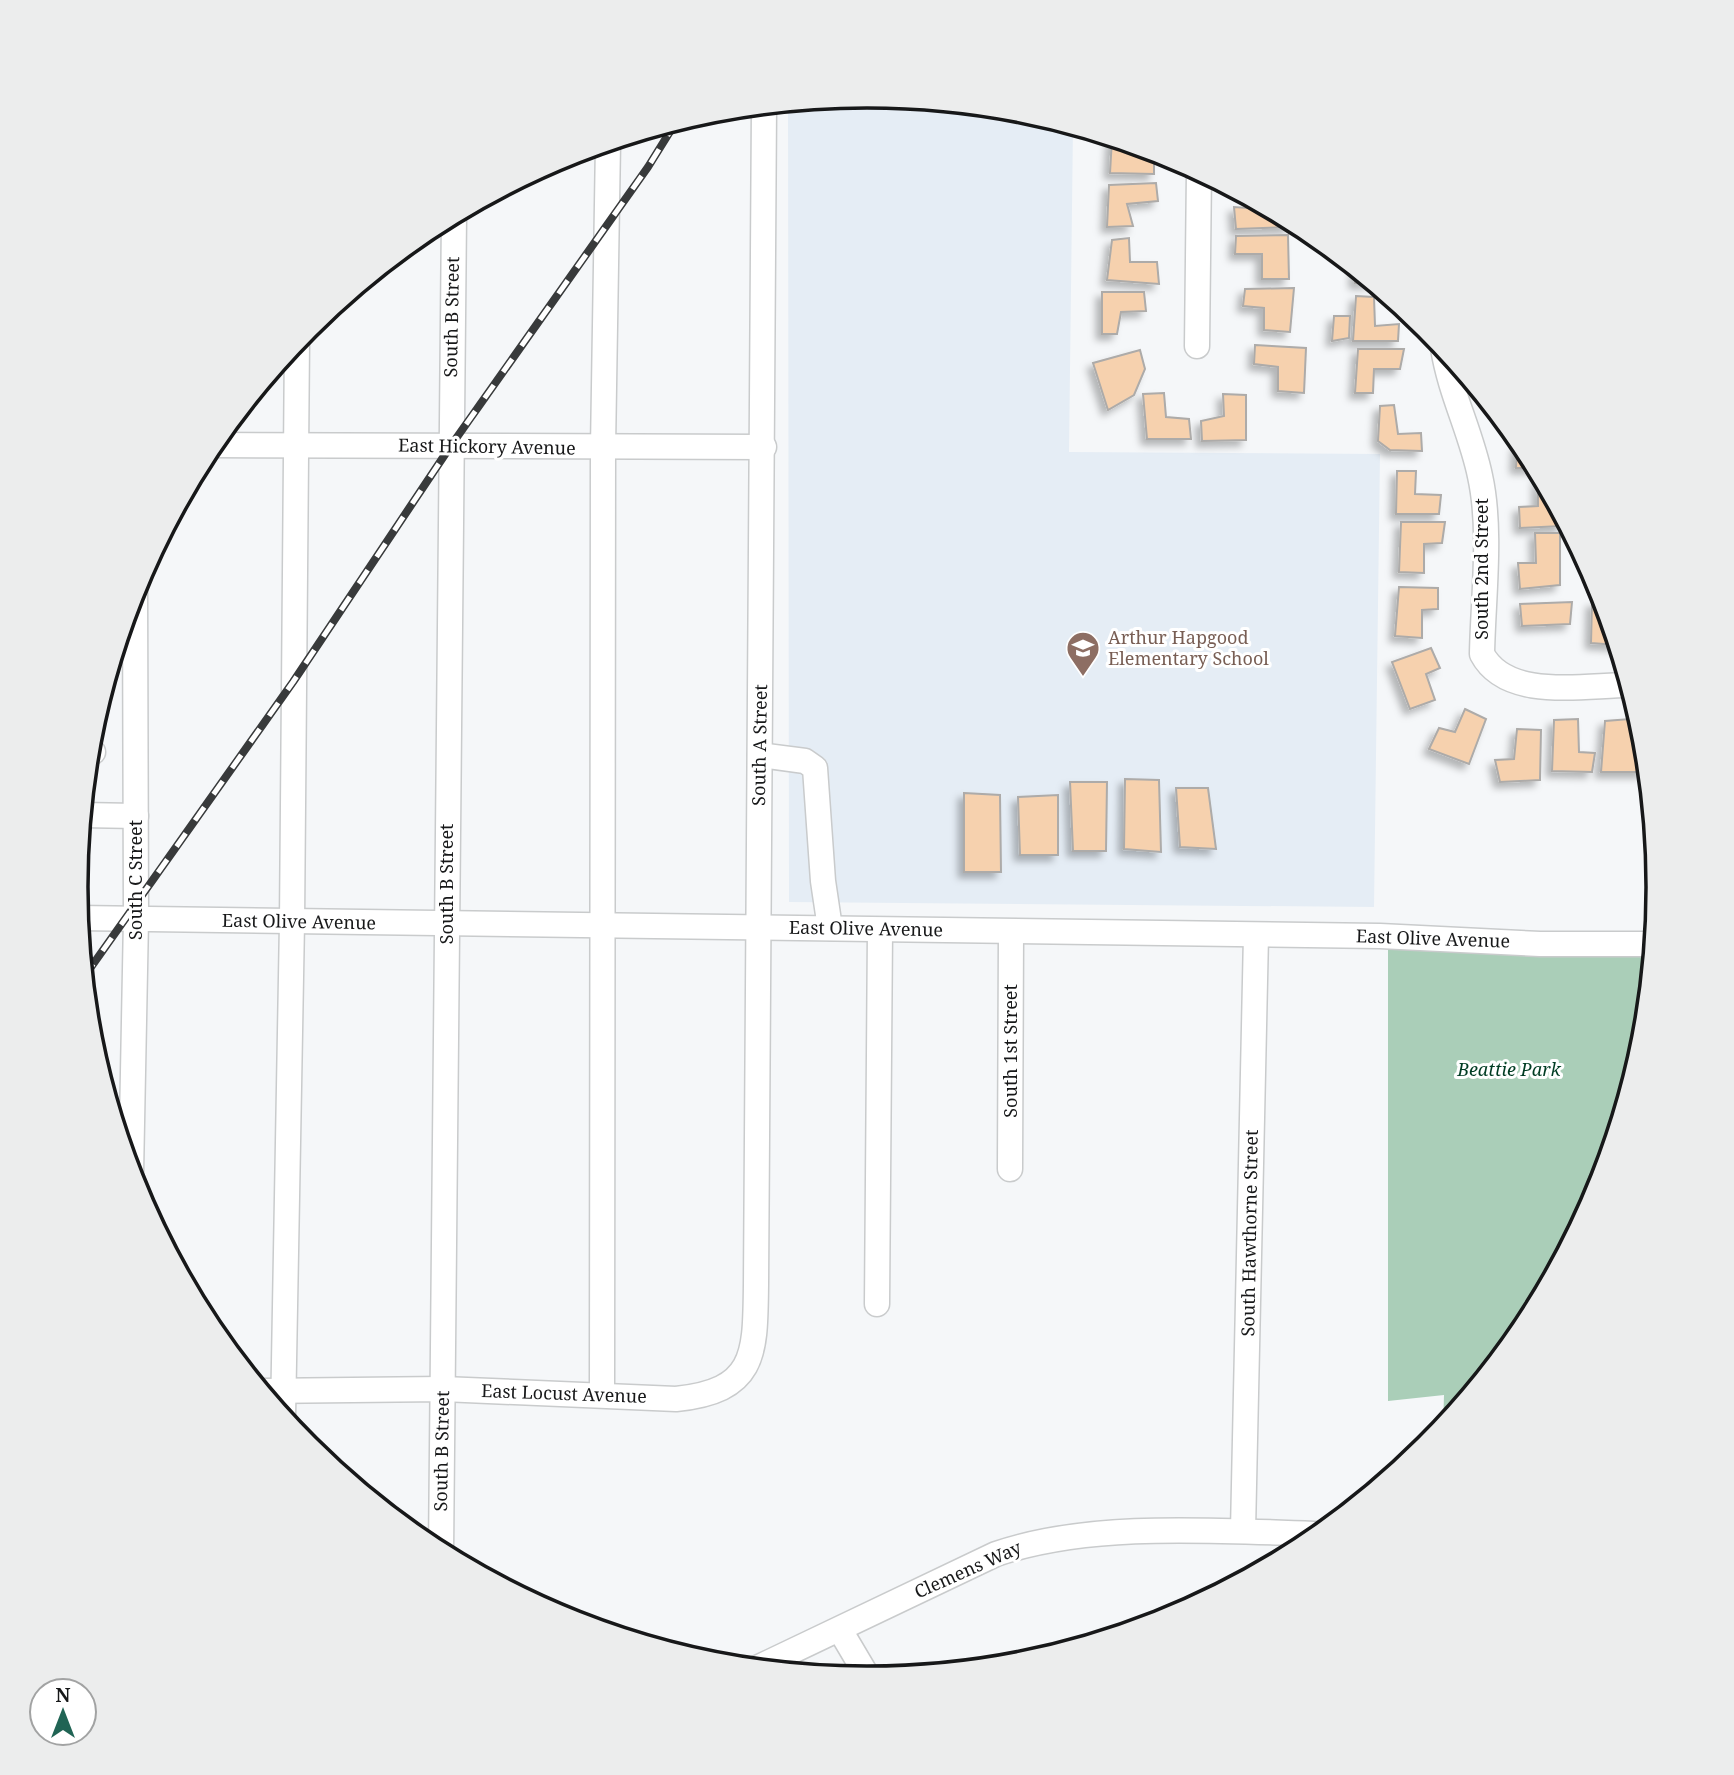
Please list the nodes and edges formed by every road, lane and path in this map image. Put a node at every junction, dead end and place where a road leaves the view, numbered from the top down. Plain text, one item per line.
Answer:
1 (764, 115) edge
2 (608, 152) edge
3 (1199, 182) edge
4 (454, 227) edge
5 (1197, 346) dead end
6 (297, 357) edge
7 (1446, 367) edge
8 (226, 445) edge
9 (295, 445) junction
10 (450, 447) junction
11 (764, 447) junction
12 (603, 449) junction
13 (135, 621) edge
14 (1620, 685) edge
15 (760, 755) junction
16 (91, 816) edge
17 (136, 816) junction
18 (89, 918) edge
19 (136, 919) junction
20 (292, 922) junction
21 (447, 925) junction
22 (604, 926) junction
23 (758, 927) junction
24 (831, 928) junction
25 (880, 930) junction
26 (1012, 933) junction
27 (1256, 935) junction
28 (1644, 944) edge
29 (132, 1145) edge
30 (1010, 1169) dead end
31 (877, 1304) dead end
32 (735, 1379) joint
33 (443, 1389) junction
34 (272, 1391) edge
35 (601, 1395) junction
36 (1243, 1531) junction
37 (1304, 1533) edge
38 (441, 1540) edge
39 (839, 1630) junction
40 (773, 1661) edge
41 (862, 1667) edge

1 - 11 street, South A Street
2 - 12 street
3 - 5 street
4 - 10 street, South B Street
6 - 9 street
7 - 14 street, South 2nd Street
8 - 9 street, East Hickory Avenue
9 - 10 street, East Hickory Avenue
9 - 20 street
10 - 12 street, East Hickory Avenue
10 - 21 street, South B Street
11 - 12 street, East Hickory Avenue
11 - 15 street, South A Street
12 - 22 street
13 - 17 street, South C Street
15 - 23 street, South A Street
15 - 24 street
16 - 17 street
17 - 19 street, South C Street
18 - 19 street, East Olive Avenue
19 - 20 street, East Olive Avenue
19 - 29 street, South C Street
20 - 21 street, East Olive Avenue
20 - 34 street
21 - 22 street, East Olive Avenue
21 - 33 street, South B Street
22 - 23 street, East Olive Avenue
22 - 35 street
23 - 24 street, East Olive Avenue
23 - 32 street, South A Street
24 - 25 street, East Olive Avenue
25 - 26 street, East Olive Avenue
25 - 31 street
26 - 27 street, East Olive Avenue
26 - 30 street, South 1st Street
27 - 28 street, East Olive Avenue
27 - 36 street, South Hawthorne Street
32 - 35 street, East Locust Avenue
33 - 34 street, East Locust Avenue
33 - 35 street, East Locust Avenue
33 - 38 street, South B Street
36 - 37 street, Clemens Way
36 - 39 street, Clemens Way
39 - 40 street, Clemens Way
39 - 41 street

